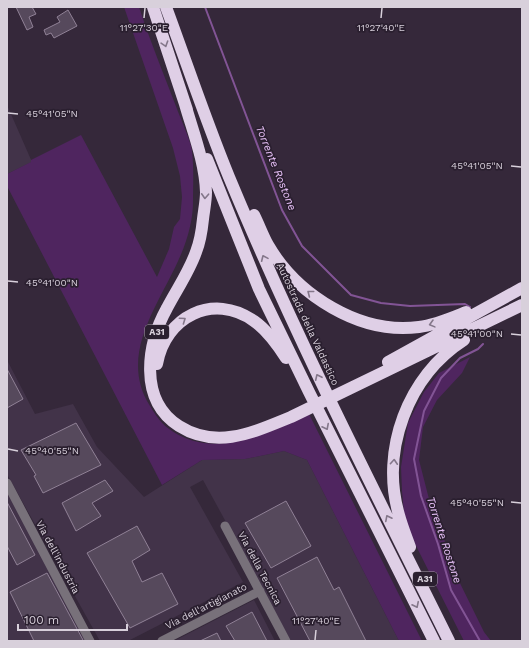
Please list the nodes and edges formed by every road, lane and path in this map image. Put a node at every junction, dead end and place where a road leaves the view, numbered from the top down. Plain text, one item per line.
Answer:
1 (152, 7) edge
2 (166, 7) edge
3 (197, 93) junction
4 (184, 104) junction
5 (521, 288) edge
6 (522, 305) edge
7 (502, 315) junction
8 (335, 392) junction
9 (307, 401) junction
10 (7, 483) edge
11 (225, 526) dead end
12 (260, 591) junction
13 (90, 641) edge
14 (162, 641) edge
15 (286, 641) edge
16 (434, 641) edge
17 (449, 641) edge
18 (457, 641) edge

1 -> 4 highway
2 - 3 highway, Autostrada della Valdastico
5 -> 3 highway, A31
17 -> 3 highway, Autostrada della Valdastico
4 - 9 highway
4 -> 9 highway, A31
5 - 8 highway, A31
6 - 7 highway, A31
7 - 8 highway, A31
18 -> 7 highway, A31
8 - 9 highway, A31
9 -> 9 highway, A31
9 -> 16 highway
10 - 13 street, Via dell'industria
11 - 12 street, Via della Tecnica
12 - 14 street, Via dell'artigianato
12 - 15 street, Via della Tecnica

